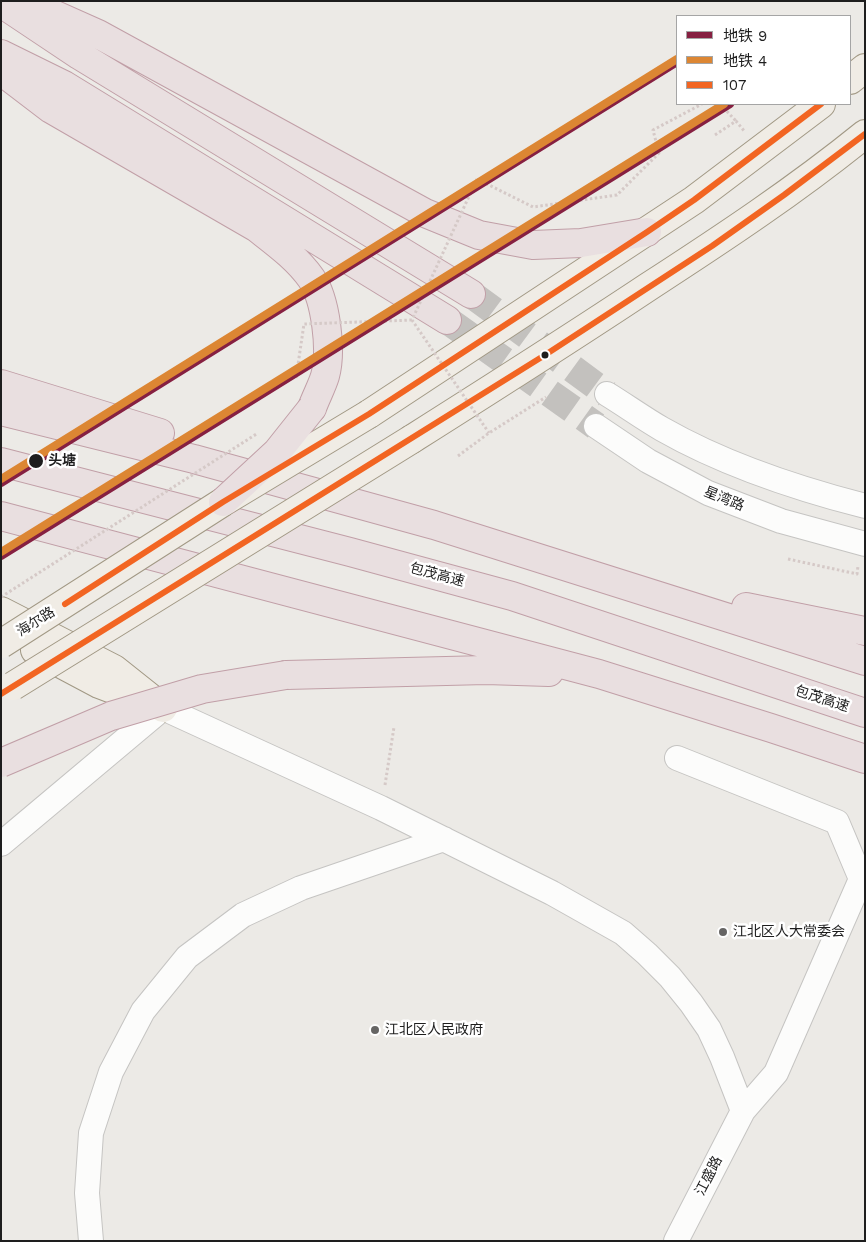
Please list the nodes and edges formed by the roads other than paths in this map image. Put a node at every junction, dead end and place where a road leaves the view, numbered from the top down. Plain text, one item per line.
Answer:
1 (24, 1) edge
2 (1, 3) edge
3 (1, 54) edge
4 (865, 68) edge
5 (1, 71) edge
6 (851, 79) edge
7 (820, 105) edge
8 (865, 134) edge
9 (647, 232) junction
10 (471, 294) tunnel mouth
11 (447, 320) tunnel mouth
12 (1, 384) edge
13 (607, 394) tunnel mouth
14 (1, 411) edge
15 (596, 426) tunnel mouth
16 (1, 462) edge
17 (223, 502) junction
18 (865, 506) edge
19 (1, 516) edge
20 (434, 525) junction
21 (862, 543) edge
22 (598, 576) junction
23 (96, 584) junction
24 (1, 611) edge
25 (1, 623) edge
26 (865, 631) edge
27 (1, 632) edge
28 (1, 644) edge
29 (865, 661) edge
30 (600, 674) junction
31 (7, 690) edge
32 (163, 708) junction
33 (865, 713) edge
34 (677, 758) dead end
35 (865, 759) edge
36 (1, 763) edge
37 (444, 839) junction
38 (1, 844) edge
39 (742, 1111) junction
40 (91, 1241) edge
41 (676, 1241) edge

1 - 9 highway
2 - 10 highway
3 - 11 highway
4 - 6 main road
5 - 17 highway, bridge
7 - 9 main road, 海尔路
8 - 31 main road, bridge
9 - 17 main road, 海尔路, bridge
12 - 20 highway
13 - 18 street
14 - 20 highway
15 - 21 street, 星湾路
16 - 33 highway, 包茂高速
17 - 23 main road, 海尔路, bridge
19 - 30 highway
20 - 22 highway
22 - 26 highway
22 - 29 highway
23 - 25 main road, bridge
23 - 28 main road, 海尔路, bridge
24 - 32 main road
27 - 32 main road
30 - 35 highway
30 - 36 highway, bridge
32 - 37 street
32 - 38 street
34 - 39 street, 江盛路
37 - 39 street
37 - 40 street
39 - 41 street, 江盛路

